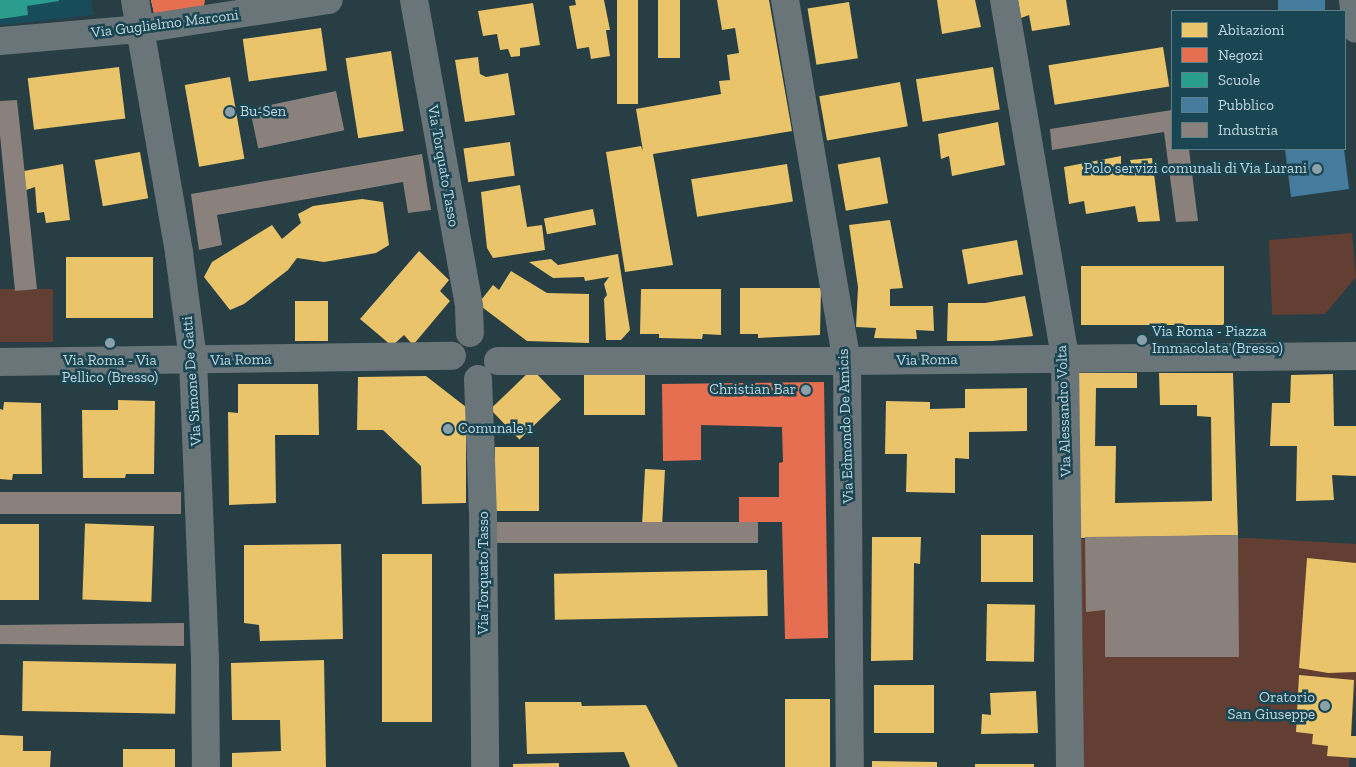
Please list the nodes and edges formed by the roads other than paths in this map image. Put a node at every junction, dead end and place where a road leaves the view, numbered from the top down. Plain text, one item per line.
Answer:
1 (135, 0) edge
2 (329, 0) edge
3 (414, 0) edge
4 (785, 0) edge
5 (1004, 0) edge
6 (1353, 0) edge
7 (141, 29) junction
8 (1356, 29) edge
9 (0, 41) edge
10 (470, 333) junction
11 (452, 356) junction
12 (1356, 356) edge
13 (1065, 358) junction
14 (193, 360) junction
15 (498, 361) junction
16 (847, 361) junction
17 (0, 362) edge
18 (478, 379) junction
19 (206, 767) edge
20 (485, 767) edge
21 (850, 767) edge
22 (1070, 767) edge

1 - 7 street, Via Simone De Gatti
2 - 7 street, Via Guglielmo Marconi
3 - 10 street, Via Torquato Tasso
4 - 16 street, Via Edmondo De Amicis
5 - 13 street, Via Alessandro Volta
6 - 8 street
7 - 9 street, Via Guglielmo Marconi
7 - 14 street, Via Simone De Gatti
10 - 11 street
10 - 15 street
11 - 14 street, Via Roma
11 - 18 street
12 - 13 street, Via Roma
13 - 16 street, Via Roma
13 - 22 street, Via Alessandro Volta
14 - 17 street, Via Roma
14 - 19 street, Via Simone De Gatti
15 - 16 street, Via Roma
15 - 18 street
16 - 21 street, Via Edmondo De Amicis
18 - 20 street, Via Torquato Tasso

